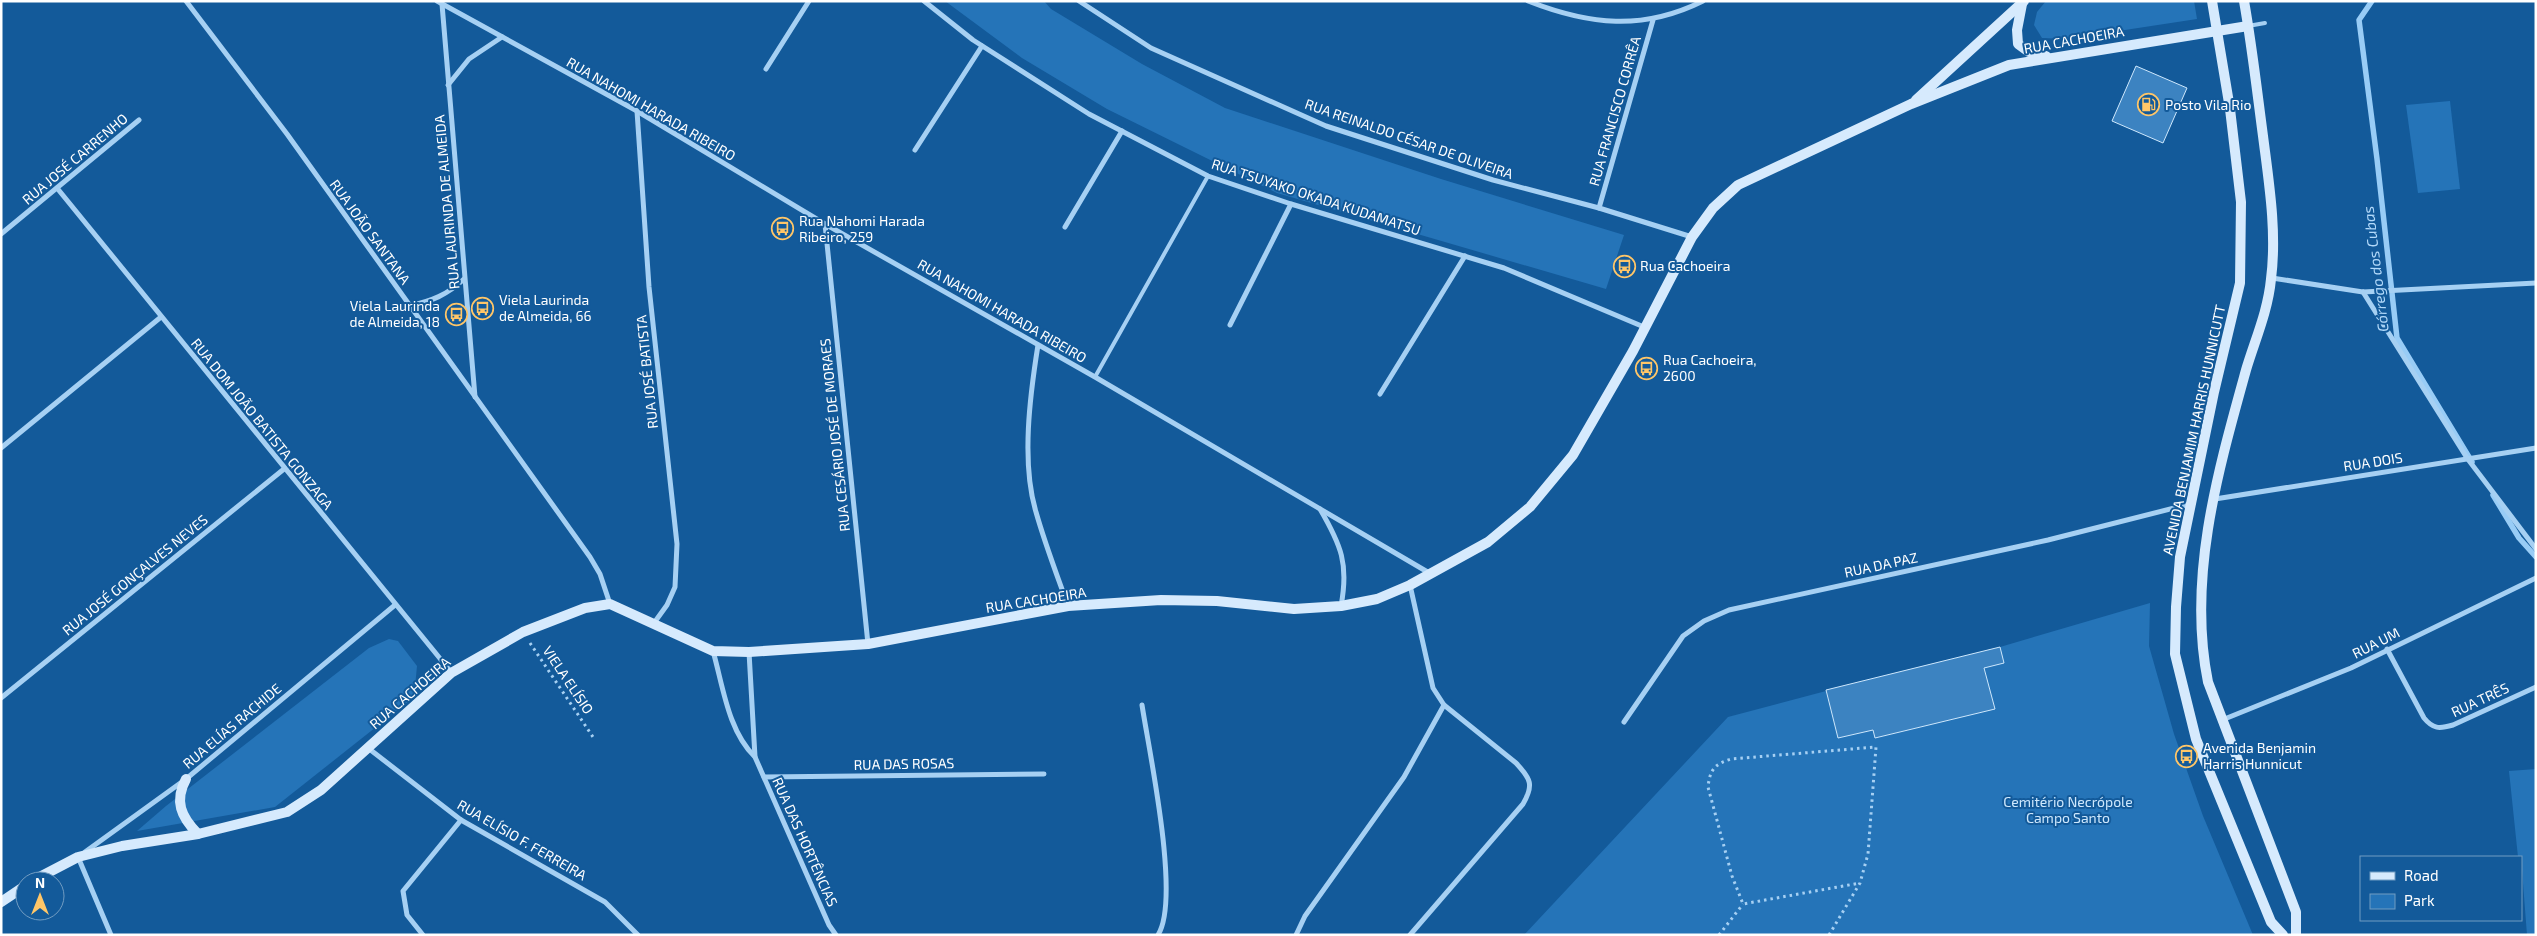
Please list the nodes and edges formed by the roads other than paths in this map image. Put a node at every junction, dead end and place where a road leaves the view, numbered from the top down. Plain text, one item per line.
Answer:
1 (186, 1) edge
2 (809, 1) edge
3 (924, 1) edge
4 (1079, 1) edge
5 (1528, 1) edge
6 (1703, 1) edge
7 (2212, 1) edge
8 (2244, 1) edge
9 (2023, 2) edge
10 (440, 3) edge
11 (1653, 20) junction
12 (2265, 23) dead end
13 (2248, 26) junction
14 (2218, 30) junction
15 (502, 37) junction
16 (982, 46) junction
17 (2053, 56) junction
18 (766, 69) dead end
19 (448, 85) junction
20 (1911, 104) junction
21 (636, 112) junction
22 (139, 120) dead end
23 (1122, 130) junction
24 (914, 150) dead end
25 (1208, 176) junction
26 (57, 188) junction
27 (1291, 204) junction
28 (1598, 208) junction
29 (825, 224) junction
30 (1065, 227) dead end
31 (1, 234) edge
32 (1692, 237) junction
33 (1465, 256) junction
34 (2272, 278) junction
35 (464, 279) junction
36 (2536, 283) edge
37 (2363, 292) junction
38 (409, 306) junction
39 (161, 317) junction
40 (1230, 325) dead end
41 (1644, 327) junction
42 (1038, 345) junction
43 (1095, 377) junction
44 (1380, 394) dead end
45 (475, 399) junction
46 (1, 448) edge
47 (2536, 448) edge
48 (2467, 458) junction
49 (284, 469) junction
50 (2215, 499) junction
51 (2190, 504) junction
52 (1320, 509) junction
53 (2536, 549) edge
54 (1432, 574) junction
55 (2536, 578) edge
56 (1410, 585) junction
57 (610, 604) junction
58 (395, 605) junction
59 (1068, 606) junction
60 (1341, 606) junction
61 (654, 624) junction
62 (868, 644) junction
63 (2387, 649) junction
64 (713, 651) junction
65 (748, 652) junction
66 (451, 673) junction
67 (2536, 687) edge
68 (1, 698) edge
69 (1142, 705) dead end
70 (1444, 705) junction
71 (2222, 720) junction
72 (1624, 722) dead end
73 (368, 748) junction
74 (755, 757) junction
75 (1044, 774) dead end
76 (764, 777) junction
77 (186, 779) junction
78 (461, 820) junction
79 (198, 834) junction
80 (78, 857) junction
81 (48, 871) edge
82 (15, 893) edge
83 (1, 902) edge
84 (111, 935) edge
85 (423, 935) edge
86 (638, 935) edge
87 (836, 935) edge
88 (1158, 935) edge
89 (1296, 935) edge
90 (1410, 935) edge
91 (2283, 935) edge
92 (2296, 935) edge

1 - 38 street, RUA JOÃO SANTANA
2 - 18 street
3 - 16 street, RUA TSUYAKO OKADA KUDAMATSU
4 - 28 street, RUA REINALDO CÉSAR DE OLIVEIRA
5 - 11 street
6 - 11 street
7 - 14 main road, AVENIDA BENJAMIM HARRIS HUNNICUTT
8 - 13 main road
9 - 17 main road
9 - 20 main road, RUA CACHOEIRA
10 - 15 street, RUA NAHOMI HARADA RIBEIRO
10 - 19 street, RUA LAURINDA DE ALMEIDA
11 - 28 street, RUA FRANCISCO CORRÊA
12 - 13 lane
13 - 14 main road, RUA CACHOEIRA
13 - 34 main road
14 - 17 main road, RUA CACHOEIRA
14 - 51 main road, AVENIDA BENJAMIM HARRIS HUNNICUTT
15 - 19 street
15 - 21 street, RUA NAHOMI HARADA RIBEIRO
16 - 23 street, RUA TSUYAKO OKADA KUDAMATSU
16 - 24 street
17 - 20 main road, RUA CACHOEIRA
19 - 35 street, RUA LAURINDA DE ALMEIDA
20 - 32 main road, RUA CACHOEIRA
21 - 29 street, RUA NAHOMI HARADA RIBEIRO
21 - 61 street, RUA JOSÉ BATISTA
22 - 26 street, RUA JOSÉ CARRENHO
23 - 25 street, RUA TSUYAKO OKADA KUDAMATSU
23 - 30 street
25 - 27 street, RUA TSUYAKO OKADA KUDAMATSU
25 - 43 lane
26 - 31 street, RUA JOSÉ CARRENHO
26 - 39 street, RUA DOM JOÃO BATISTA GONZAGA
27 - 33 street, RUA TSUYAKO OKADA KUDAMATSU
27 - 40 street
28 - 32 street, RUA REINALDO CÉSAR DE OLIVEIRA
29 - 42 street, RUA NAHOMI HARADA RIBEIRO
29 - 62 street, RUA CESÁRIO JOSÉ DE MORAES
32 - 41 main road, RUA CACHOEIRA
33 - 41 street, RUA TSUYAKO OKADA KUDAMATSU
33 - 44 street
34 - 37 street
34 - 50 main road
35 - 38 street
35 - 45 street, RUA LAURINDA DE ALMEIDA
36 - 37 street
37 - 48 street
38 - 45 street, RUA JOÃO SANTANA
39 - 46 street
39 - 49 street, RUA DOM JOÃO BATISTA GONZAGA
41 - 54 main road, RUA CACHOEIRA
42 - 43 street, RUA NAHOMI HARADA RIBEIRO
42 - 59 street
43 - 52 street, RUA NAHOMI HARADA RIBEIRO
45 - 57 street, RUA JOÃO SANTANA
47 - 48 street, RUA DOIS
48 - 50 street, RUA DOIS
48 - 53 street
49 - 58 street, RUA DOM JOÃO BATISTA GONZAGA
49 - 68 street, RUA JOSÉ GONÇALVES NEVES
50 - 71 main road
51 - 72 street, RUA DA PAZ
51 - 91 main road, AVENIDA BENJAMIM HARRIS HUNNICUTT
52 - 54 street, RUA NAHOMI HARADA RIBEIRO
52 - 60 street
54 - 56 main road, RUA CACHOEIRA
55 - 63 street, RUA UM
56 - 60 main road, RUA CACHOEIRA
56 - 70 street
57 - 61 main road, RUA CACHOEIRA
57 - 66 main road, RUA CACHOEIRA
58 - 66 street, RUA DOM JOÃO BATISTA GONZAGA
58 - 77 street, RUA ELÍAS RACHIDE
59 - 60 main road, RUA CACHOEIRA
59 - 62 main road, RUA CACHOEIRA
61 - 64 main road, RUA CACHOEIRA
62 - 65 main road, RUA CACHOEIRA
63 - 67 street, RUA TRÊS
63 - 71 street, RUA UM
64 - 65 main road, RUA CACHOEIRA
64 - 74 street, RUA DAS HORTÊNCIAS
65 - 74 street, RUA DAS HORTÊNCIAS
66 - 73 main road, RUA CACHOEIRA
69 - 88 street
70 - 89 street
70 - 90 street
71 - 92 main road
73 - 78 street, RUA ELÍSIO F. FERREIRA
73 - 79 main road, RUA CACHOEIRA
74 - 76 street, RUA DAS HORTÊNCIAS
75 - 76 street, RUA DAS ROSAS
76 - 87 street, RUA DAS HORTÊNCIAS
77 - 79 main road
77 - 80 street, RUA ELÍAS RACHIDE
78 - 85 street
78 - 86 street, RUA ELÍSIO F. FERREIRA
79 - 80 main road, RUA CACHOEIRA
80 - 81 main road, RUA CACHOEIRA
80 - 84 street
82 - 83 main road

